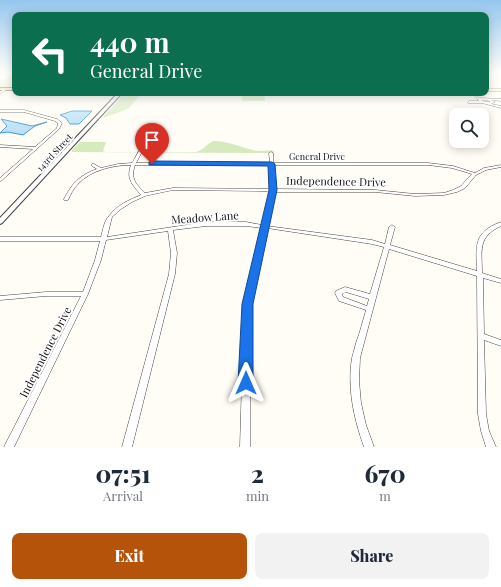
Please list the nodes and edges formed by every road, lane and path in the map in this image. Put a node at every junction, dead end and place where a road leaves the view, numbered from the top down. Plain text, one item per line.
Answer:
1 (117, 96) edge
2 (489, 99) junction
3 (483, 100) junction
4 (501, 100) edge
5 (493, 102) junction
6 (487, 103) junction
7 (500, 107) edge
8 (0, 111) edge
9 (0, 146) edge
10 (36, 148) junction
11 (140, 152) dead end
12 (271, 153) dead end
13 (134, 164) junction
14 (272, 164) junction
15 (93, 165) dead end
16 (501, 166) edge
17 (100, 169) junction
18 (475, 174) junction
19 (0, 180) edge
20 (273, 190) junction
21 (144, 194) junction
22 (66, 199) dead end
23 (0, 222) edge
24 (501, 224) edge
25 (266, 225) junction
26 (392, 227) dead end
27 (170, 229) junction
28 (104, 238) junction
29 (0, 239) edge
30 (386, 246) junction
31 (479, 276) junction
32 (501, 281) edge
33 (85, 294) junction
34 (372, 297) junction
35 (0, 298) edge
36 (369, 309) junction
37 (480, 336) junction
38 (501, 343) edge
39 (8, 447) edge
40 (127, 447) edge
41 (245, 447) edge
42 (369, 447) edge
43 (491, 447) edge

1 - 23 street, 143rd Street
2 - 3 street
2 - 4 street
2 - 5 street
3 - 3 street
3 - 6 street
4 - 5 street
5 - 6 street
5 - 7 street
6 - 7 street
8 - 10 street
9 - 10 street
10 - 19 street
11 - 13 street
12 - 14 street
13 - 14 street, General Drive
13 - 17 street, General Drive
13 - 21 street
14 - 18 street, General Drive
14 - 20 street
15 - 17 street
16 - 18 street, Independence Drive
17 - 22 street, General Drive
18 - 20 street, Independence Drive
20 - 21 street, Independence Drive
20 - 25 street
21 - 28 street, Independence Drive
24 - 31 street
25 - 27 street, Meadow Lane
25 - 30 street, Meadow Lane
25 - 41 street
26 - 30 street
27 - 28 street, Meadow Lane
27 - 40 street
28 - 29 street, Meadow Lane
28 - 33 street, Independence Drive
30 - 31 street, Meadow Lane
30 - 34 street
31 - 32 street, Meadow Lane
31 - 37 street
33 - 35 street
33 - 39 street, Independence Drive
34 - 36 street
34 - 36 street
36 - 42 street
37 - 38 street
37 - 43 street

